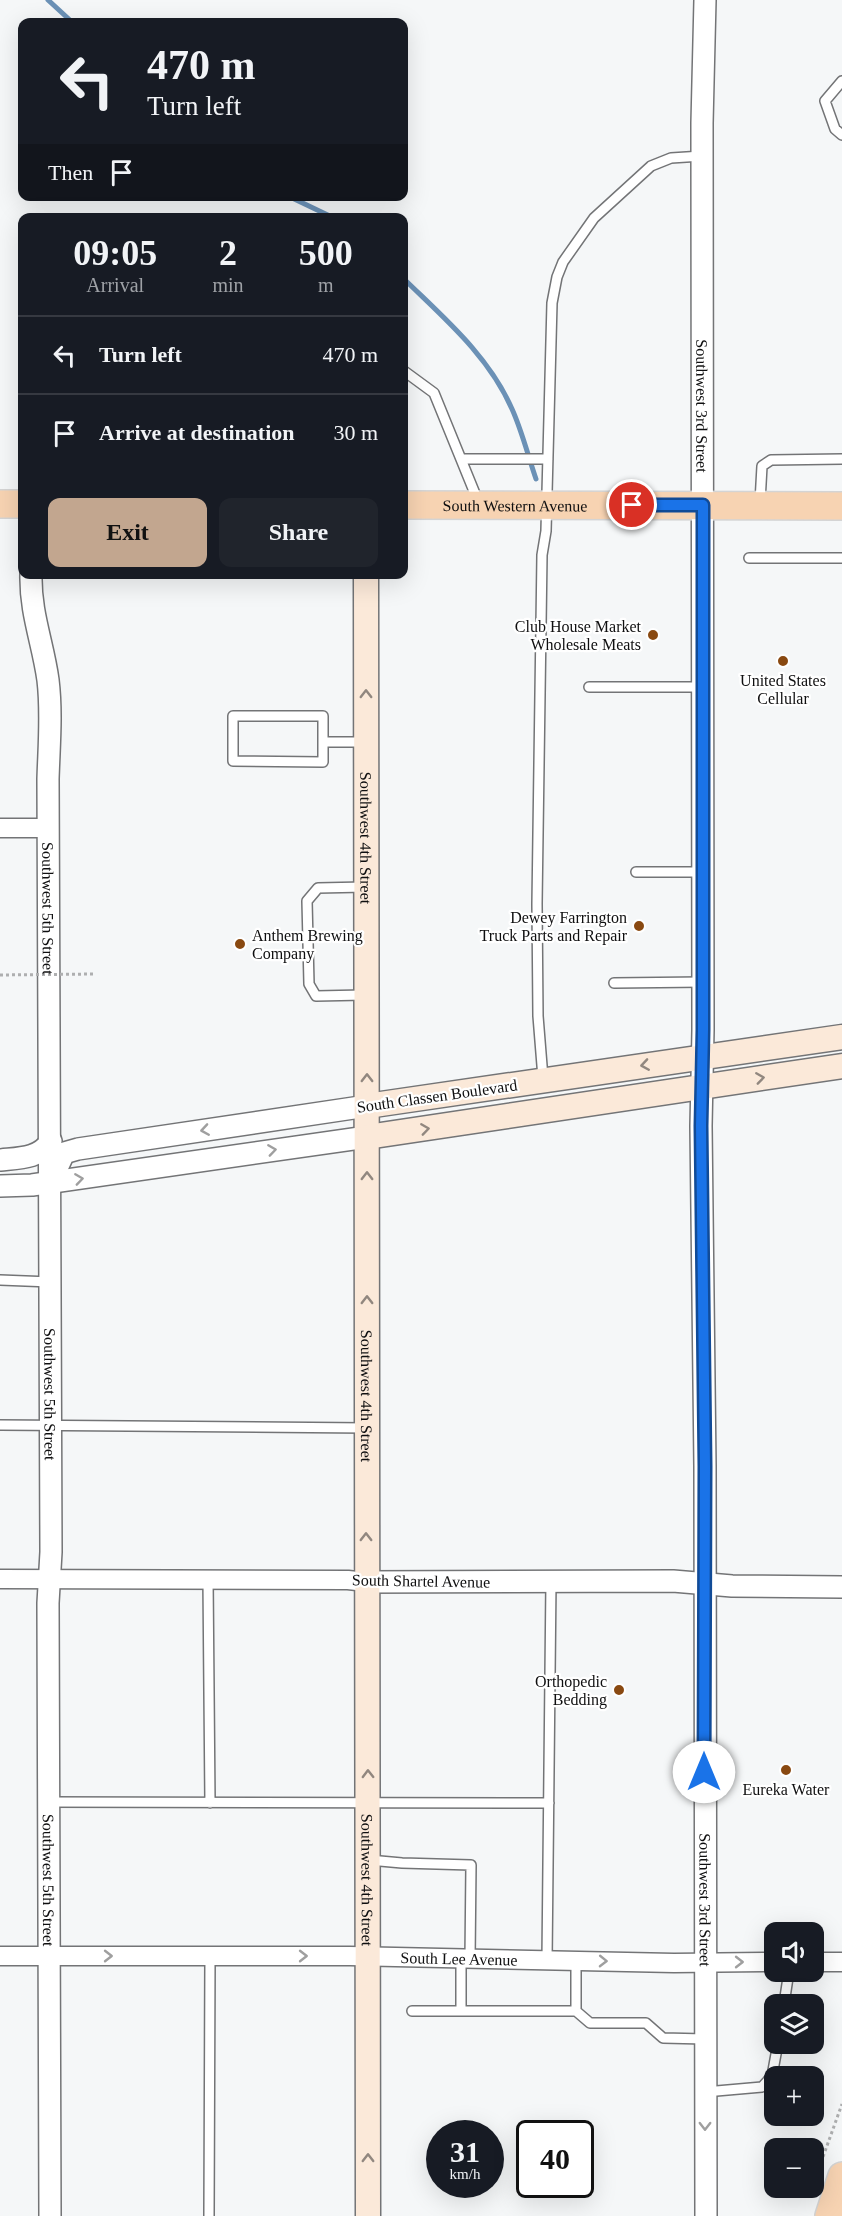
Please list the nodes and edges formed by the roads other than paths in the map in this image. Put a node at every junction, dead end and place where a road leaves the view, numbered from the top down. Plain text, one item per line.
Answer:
1 (705, 0) edge
2 (842, 81) edge
3 (842, 135) edge
4 (702, 156) junction
5 (408, 374) edge
6 (461, 459) junction
7 (548, 459) junction
8 (842, 459) edge
9 (0, 504) edge
10 (18, 504) edge
11 (408, 505) edge
12 (703, 505) junction
13 (760, 505) junction
14 (480, 506) junction
15 (547, 506) junction
16 (842, 506) edge
17 (749, 558) dead end
18 (842, 558) edge
19 (32, 579) edge
20 (366, 579) edge
21 (589, 687) dead end
22 (703, 687) junction
23 (323, 742) junction
24 (366, 742) junction
25 (0, 828) edge
26 (49, 828) junction
27 (636, 872) dead end
28 (703, 872) junction
29 (366, 887) junction
30 (614, 982) dead end
31 (703, 982) junction
32 (366, 995) junction
33 (842, 1037) edge
34 (703, 1056) junction
35 (842, 1066) edge
36 (543, 1080) junction
37 (702, 1087) junction
38 (366, 1106) junction
39 (367, 1137) junction
40 (51, 1141) junction
41 (0, 1160) edge
42 (51, 1183) junction
43 (0, 1186) edge
44 (0, 1280) edge
45 (51, 1282) junction
46 (0, 1425) edge
47 (51, 1425) junction
48 (367, 1428) junction
49 (0, 1579) edge
50 (50, 1579) junction
51 (208, 1580) junction
52 (552, 1581) junction
53 (366, 1582) junction
54 (704, 1584) junction
55 (842, 1587) edge
56 (48, 1802) junction
57 (210, 1803) junction
58 (368, 1803) junction
59 (549, 1803) junction
60 (368, 1859) junction
61 (0, 1956) edge
62 (49, 1956) junction
63 (210, 1957) junction
64 (368, 1957) junction
65 (465, 1959) junction
66 (547, 1960) junction
67 (576, 1960) junction
68 (704, 1962) junction
69 (764, 1962) edge
70 (824, 1962) edge
71 (842, 1962) edge
72 (412, 2011) dead end
73 (461, 2011) junction
74 (576, 2011) junction
75 (705, 2039) junction
76 (776, 2054) edge
77 (705, 2092) junction
78 (842, 2176) edge
79 (50, 2216) edge
80 (209, 2216) edge
81 (368, 2216) edge
82 (706, 2216) edge
83 (829, 2216) edge

1 - 4 street, Southwest 3rd Street
2 - 3 lane
4 - 7 lane
4 - 12 street, Southwest 3rd Street
5 - 6 lane
6 - 7 lane
6 - 14 lane
7 - 15 lane
8 - 13 lane
9 - 10 main road
11 - 14 main road, South Western Avenue
12 - 13 main road, South Western Avenue
12 - 15 main road, South Western Avenue
12 - 22 street, Southwest 3rd Street
13 - 16 main road, South Western Avenue
14 - 15 main road, South Western Avenue
15 - 36 lane
17 - 18 lane
19 - 26 street, Southwest 5th Street
24 -> 20 main road, Southwest 4th Street
21 - 22 lane
22 - 28 street, Southwest 3rd Street
23 - 23 lane
23 - 24 lane
24 - 29 main road, Southwest 4th Street
25 - 26 street
26 - 40 street, Southwest 5th Street
27 - 28 lane
28 - 31 street, Southwest 3rd Street
29 - 32 main road, Southwest 4th Street
29 - 32 lane
30 - 31 lane
31 - 34 street, Southwest 3rd Street
38 -> 32 main road, Southwest 4th Street
33 - 34 main road, South Classen Boulevard
34 -> 36 main road, South Classen Boulevard
34 - 37 street, Southwest 3rd Street
37 -> 35 main road, South Classen Boulevard
36 - 38 main road, South Classen Boulevard
39 -> 37 main road, South Classen Boulevard
37 - 54 street, Southwest 3rd Street
38 - 39 main road, Southwest 4th Street
38 -> 42 street, South Classen Boulevard
42 -> 39 street, South Classen Boulevard
48 -> 39 main road, Southwest 4th Street
40 - 41 street
40 - 42 street, Southwest 5th Street
42 - 43 street, South Classen Boulevard
42 - 45 street, Southwest 5th Street
44 - 45 lane
45 - 47 street, Southwest 5th Street
46 - 47 lane
47 - 48 lane
47 - 50 street, Southwest 5th Street
53 -> 48 main road, Southwest 4th Street
49 - 50 street, South Shartel Avenue
50 - 51 street, South Shartel Avenue
50 - 56 street, Southwest 5th Street
51 - 53 street, South Shartel Avenue
51 - 57 lane
52 - 53 street, South Shartel Avenue
52 - 54 street, South Shartel Avenue
52 - 59 lane
58 -> 53 main road, Southwest 4th Street
54 - 55 street, South Shartel Avenue
54 - 68 street, Southwest 3rd Street
56 - 57 lane
56 - 62 street, Southwest 5th Street
57 - 58 lane
58 - 59 lane
58 - 60 main road, Southwest 4th Street
59 - 66 lane
60 - 64 main road, Southwest 4th Street
60 - 65 lane
61 - 62 street, South Lee Avenue
62 -> 63 street, South Lee Avenue
62 - 79 street, Southwest 5th Street
63 -> 64 street, South Lee Avenue
63 - 80 lane
64 - 65 street, South Lee Avenue
81 -> 64 main road, Southwest 4th Street
65 - 66 street, South Lee Avenue
65 - 73 lane
66 - 67 street, South Lee Avenue
67 -> 68 street, South Lee Avenue
67 - 74 lane
68 -> 69 street, South Lee Avenue
68 - 75 street, Southwest 3rd Street
70 - 71 street
72 - 73 lane
73 - 74 lane
74 - 75 lane
75 - 77 street, Southwest 3rd Street
76 - 77 lane
77 -> 82 street, Southwest 3rd Street
78 - 83 main road

